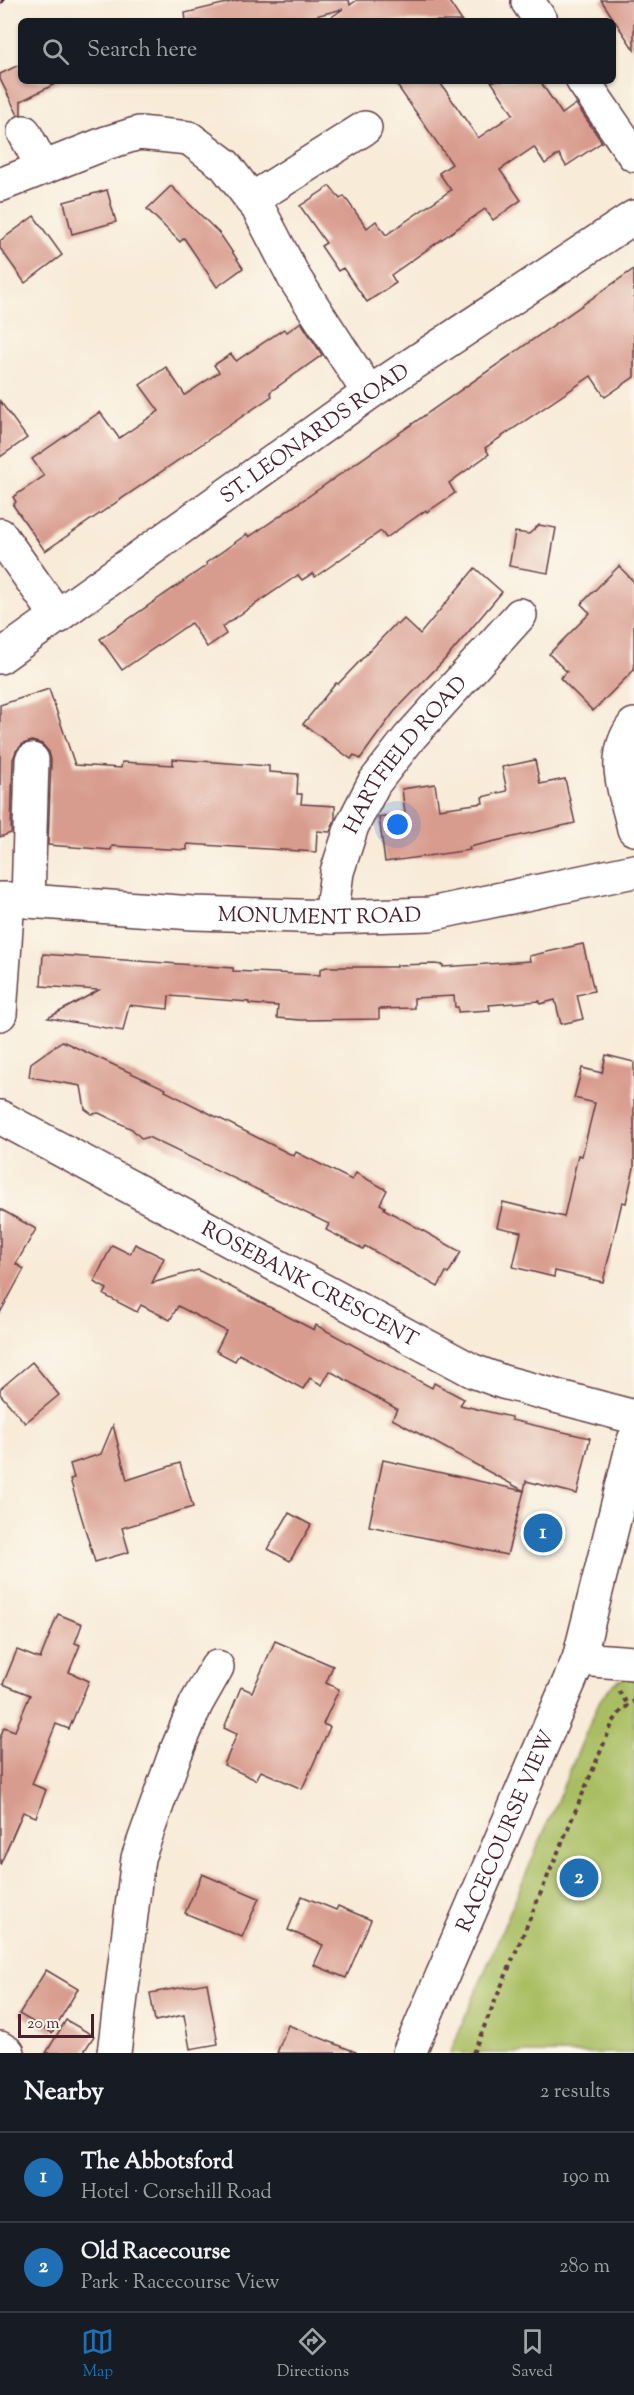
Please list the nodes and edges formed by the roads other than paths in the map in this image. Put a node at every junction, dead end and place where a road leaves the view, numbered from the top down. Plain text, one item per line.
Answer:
1 (585, 84) edge
2 (365, 128) dead end
3 (24, 132) dead end
4 (634, 155) edge
5 (42, 168) junction
6 (0, 185) edge
7 (251, 200) junction
8 (634, 217) edge
9 (369, 393) junction
10 (0, 535) edge
11 (520, 615) dead end
12 (58, 617) junction
13 (0, 657) edge
14 (634, 725) edge
15 (32, 760) dead end
16 (634, 829) edge
17 (634, 872) edge
18 (12, 900) edge
19 (331, 917) junction
20 (0, 1014) edge
21 (0, 1117) edge
22 (634, 1417) edge
23 (634, 1440) edge
24 (579, 1659) junction
25 (634, 1663) edge
26 (218, 1667) dead end
27 (0, 2048) edge
28 (8, 2053) edge
29 (114, 2053) edge
30 (409, 2053) edge

1 - 4 street
2 - 7 street
3 - 5 street
5 - 6 street
5 - 7 street
7 - 9 street
8 - 9 street, ST. LEONARDS ROAD
9 - 12 street, ST. LEONARDS ROAD
10 - 12 street
11 - 19 street, HARTFIELD ROAD
12 - 13 street, ST. LEONARDS ROAD
14 - 16 street
15 - 18 street
17 - 19 street, MONUMENT ROAD
18 - 19 street, MONUMENT ROAD
18 - 20 street
21 - 22 street, ROSEBANK CRESCENT
23 - 24 street, RACECOURSE VIEW
24 - 25 street
24 - 30 street, RACECOURSE VIEW
26 - 29 street
27 - 28 street

